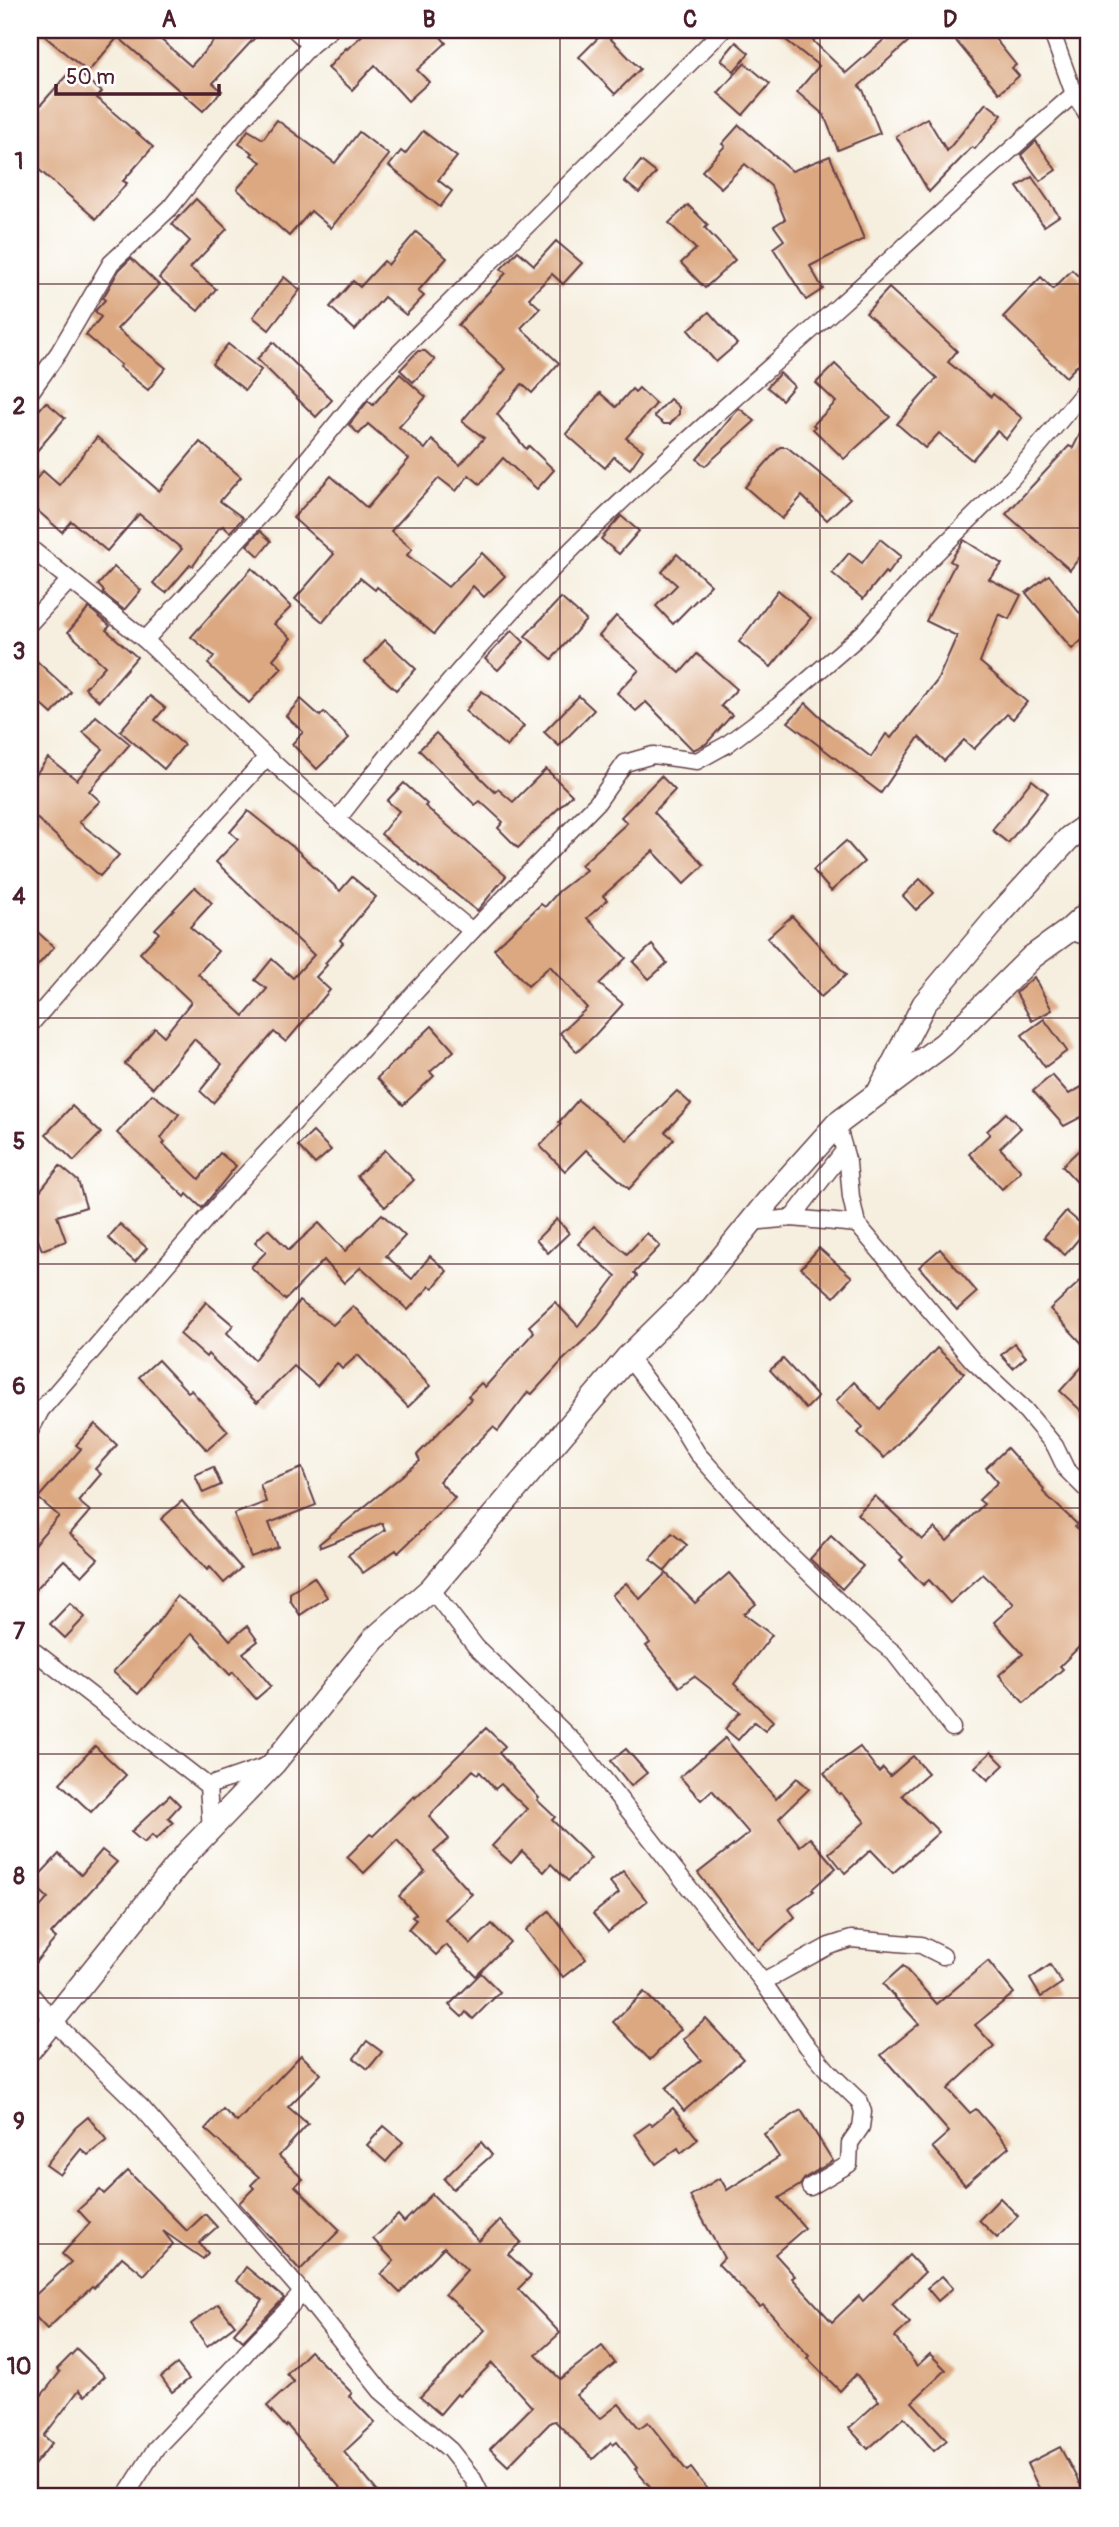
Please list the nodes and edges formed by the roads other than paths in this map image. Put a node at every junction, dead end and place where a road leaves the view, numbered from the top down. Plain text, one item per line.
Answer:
1 (295, 30) edge
2 (330, 30) edge
3 (723, 30) edge
4 (1051, 30) edge
5 (311, 46) junction
6 (1074, 94) junction
7 (1089, 117) edge
8 (1089, 386) edge
9 (30, 393) edge
10 (30, 548) edge
11 (69, 581) junction
12 (30, 623) edge
13 (145, 640) junction
14 (267, 757) junction
15 (337, 820) junction
16 (1089, 824) edge
17 (1089, 912) edge
18 (472, 931) junction
19 (1079, 934) edge
20 (30, 1025) edge
21 (878, 1094) junction
22 (837, 1124) junction
23 (844, 1151) junction
24 (792, 1217) junction
25 (751, 1222) junction
26 (857, 1224) junction
27 (628, 1357) junction
28 (30, 1431) edge
29 (1089, 1492) edge
30 (431, 1589) junction
31 (30, 1648) edge
32 (952, 1728) dead end
33 (274, 1763) junction
34 (208, 1786) junction
35 (211, 1830) junction
36 (943, 1955) dead end
37 (762, 1982) junction
38 (30, 1993) edge
39 (52, 2020) junction
40 (30, 2049) edge
41 (810, 2187) dead end
42 (302, 2291) junction
43 (125, 2497) edge
44 (482, 2497) edge

1 - 5 street
2 - 5 street
3 - 13 street
4 - 6 street
5 - 9 street
6 - 7 street
6 - 15 street
8 - 18 street
10 - 11 street
11 - 12 street
11 - 13 street
13 - 14 street
14 - 15 street
14 - 20 street
15 - 18 street
16 - 21 street
17 - 19 street
18 - 28 street
19 - 21 street
21 - 22 street
22 - 23 street
22 - 25 street
23 - 24 street
23 - 26 street
24 - 25 street
24 - 26 street
25 - 27 street
26 - 29 street
27 - 30 street
27 - 32 street
30 - 33 street
30 - 37 street
31 - 34 street
33 - 34 street
33 - 35 street
34 - 35 street
35 - 39 street
36 - 37 street
37 - 41 street
38 - 39 street
39 - 40 street
39 - 42 street
42 - 43 street
42 - 44 street

